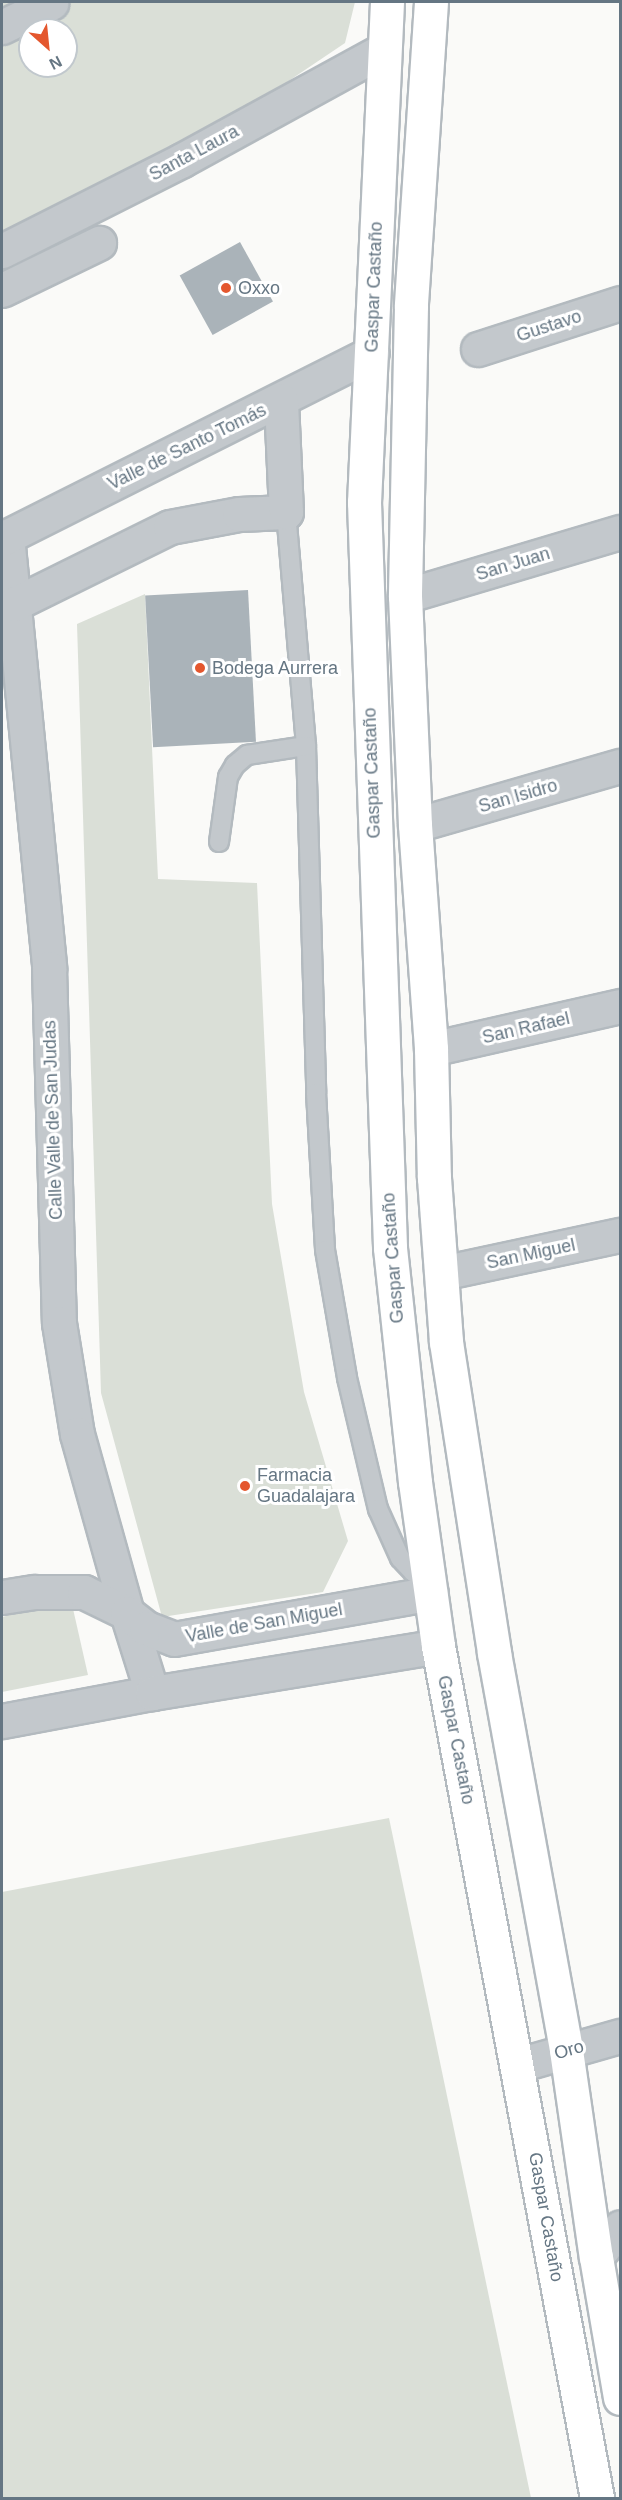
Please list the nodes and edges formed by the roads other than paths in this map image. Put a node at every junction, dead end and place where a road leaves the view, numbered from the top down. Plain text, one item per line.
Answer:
1 (387, 2) edge
2 (431, 2) edge
3 (51, 3) edge
4 (2, 27) edge
5 (383, 50) junction
6 (99, 243) dead end
7 (2, 251) edge
8 (2, 290) edge
9 (621, 303) edge
10 (478, 349) dead end
11 (372, 353) junction
12 (281, 400) junction
13 (286, 512) junction
14 (621, 532) edge
15 (4, 538) edge
16 (405, 596) junction
17 (14, 604) junction
18 (306, 746) junction
19 (621, 766) edge
20 (415, 825) junction
21 (219, 842) dead end
22 (621, 1006) edge
23 (430, 1049) junction
24 (621, 1235) edge
25 (442, 1273) junction
26 (430, 1587) junction
27 (2, 1597) edge
28 (127, 1613) junction
29 (438, 1646) junction
30 (152, 1693) junction
31 (2, 1721) edge
32 (621, 2036) edge
33 (566, 2050) junction
34 (518, 2065) junction
35 (621, 2227) edge
36 (596, 2257) junction
37 (621, 2398) edge
38 (597, 2499) edge

1 - 5 main road, Gaspar Castaño
2 - 16 main road, Gaspar Castaño
3 - 4 street
5 - 7 street, Santa Laura
5 - 11 main road, Gaspar Castaño
6 - 8 street
9 - 10 street, Gustavo
11 - 12 street, Valle de Santo Tomás
11 - 26 main road, Gaspar Castaño
12 - 13 street
12 - 15 street, Valle de Santo Tomás
13 - 17 street
13 - 18 lane
14 - 16 street, San Juan
15 - 17 street, Calle Valle de San Judas
16 - 20 main road, Gaspar Castaño
17 - 28 street, Calle Valle de San Judas
18 - 21 lane
18 - 26 lane
19 - 20 street, San Isidro
20 - 23 main road, Gaspar Castaño
22 - 23 street, San Rafael
23 - 25 main road, Gaspar Castaño
24 - 25 street, San Miguel
25 - 33 main road, Gaspar Castaño
26 - 28 street, Valle de San Miguel
26 - 29 main road, Gaspar Castaño
27 - 28 street, Valle de San Miguel
28 - 30 street, Calle Valle de San Judas
29 - 30 street
29 - 34 main road, Gaspar Castaño
30 - 31 street
32 - 33 street, Oro
33 - 34 street, Oro
33 - 36 main road, Gaspar Castaño
34 - 38 main road, Gaspar Castaño
35 - 36 street
36 - 37 main road, Gaspar Castaño

